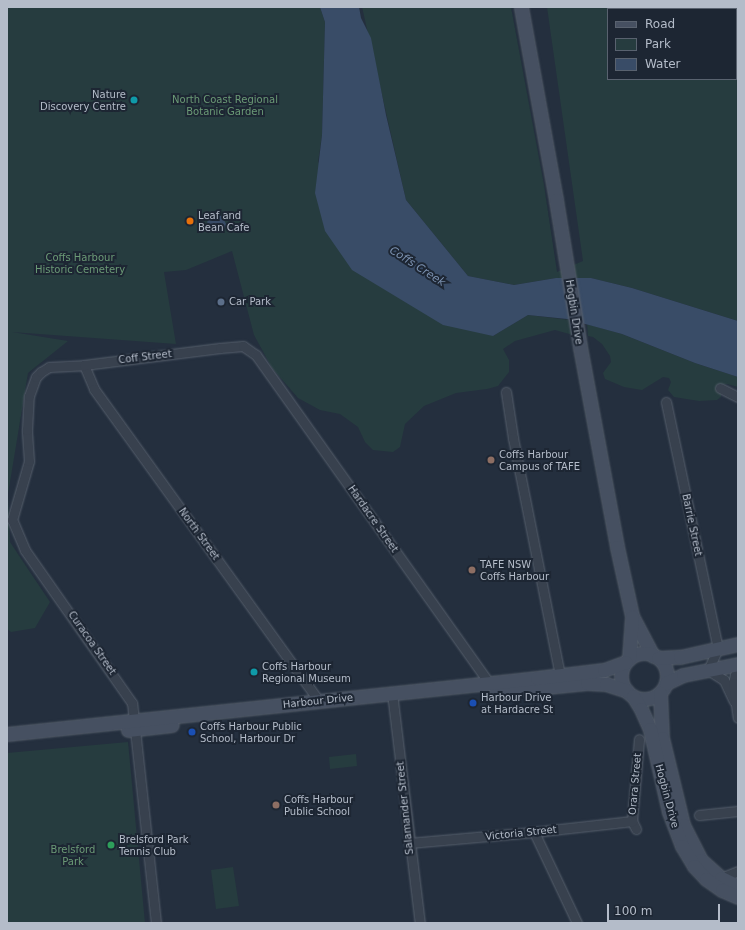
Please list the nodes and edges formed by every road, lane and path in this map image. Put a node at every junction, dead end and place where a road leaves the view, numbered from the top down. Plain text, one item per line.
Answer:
1 (520, 7) edge
2 (256, 355) joint
3 (84, 365) junction
4 (36, 377) joint
5 (720, 388) dead end
6 (506, 392) dead end
7 (738, 397) edge
8 (666, 402) dead end
9 (632, 616) junction
10 (738, 644) edge
11 (718, 648) junction
12 (655, 657) junction
13 (628, 660) junction
14 (738, 664) edge
15 (708, 670) junction
16 (738, 671) edge
17 (560, 676) junction
18 (490, 683) junction
19 (663, 688) junction
20 (630, 694) junction
21 (393, 697) junction
22 (319, 701) junction
23 (734, 701) junction
24 (738, 718) edge
25 (135, 725) junction
26 (7, 734) edge
27 (639, 739) dead end
28 (7, 742) edge
29 (738, 810) edge
30 (699, 815) dead end
31 (632, 820) junction
32 (636, 830) dead end
33 (534, 832) junction
34 (410, 843) junction
35 (738, 871) edge
36 (721, 878) junction
37 (738, 886) edge
38 (738, 897) edge
39 (156, 923) edge
40 (420, 923) edge
41 (577, 923) edge

1 - 9 street, Hogbin Drive
2 - 3 street, Coff Street
2 - 18 street, Hardacre Street
3 - 4 street, Coff Street
3 - 22 street, North Street
4 - 25 street, Curacoa Street
5 - 7 street
6 - 17 street
8 - 11 street, Barrie Street
9 - 12 street, Hogbin Drive
9 - 13 street, Hogbin Drive
10 - 11 street
11 - 12 street
11 - 15 street
12 - 13 street
12 - 19 street
13 - 17 street, Harbour Drive
13 - 20 street
14 - 15 street
15 - 19 street
15 - 23 street
16 - 23 street
17 - 18 street, Harbour Drive
18 - 21 street, Harbour Drive
19 - 20 street
19 - 36 street, Hogbin Drive
20 - 21 street, Harbour Drive
20 - 38 street, Hogbin Drive
21 - 22 street, Harbour Drive
21 - 25 street, Harbour Drive
21 - 34 street, Salamander Street
22 - 25 street, Harbour Drive
23 - 24 street
25 - 26 street, Harbour Drive
25 - 28 street, Harbour Drive
25 - 39 street, Curacoa Street
27 - 31 street, Orara Street
29 - 30 street
31 - 32 street, Orara Street
31 - 33 street, Victoria Street
33 - 34 street, Victoria Street
33 - 41 street
34 - 40 street, Salamander Street
35 - 36 street
36 - 37 street, Hogbin Drive

